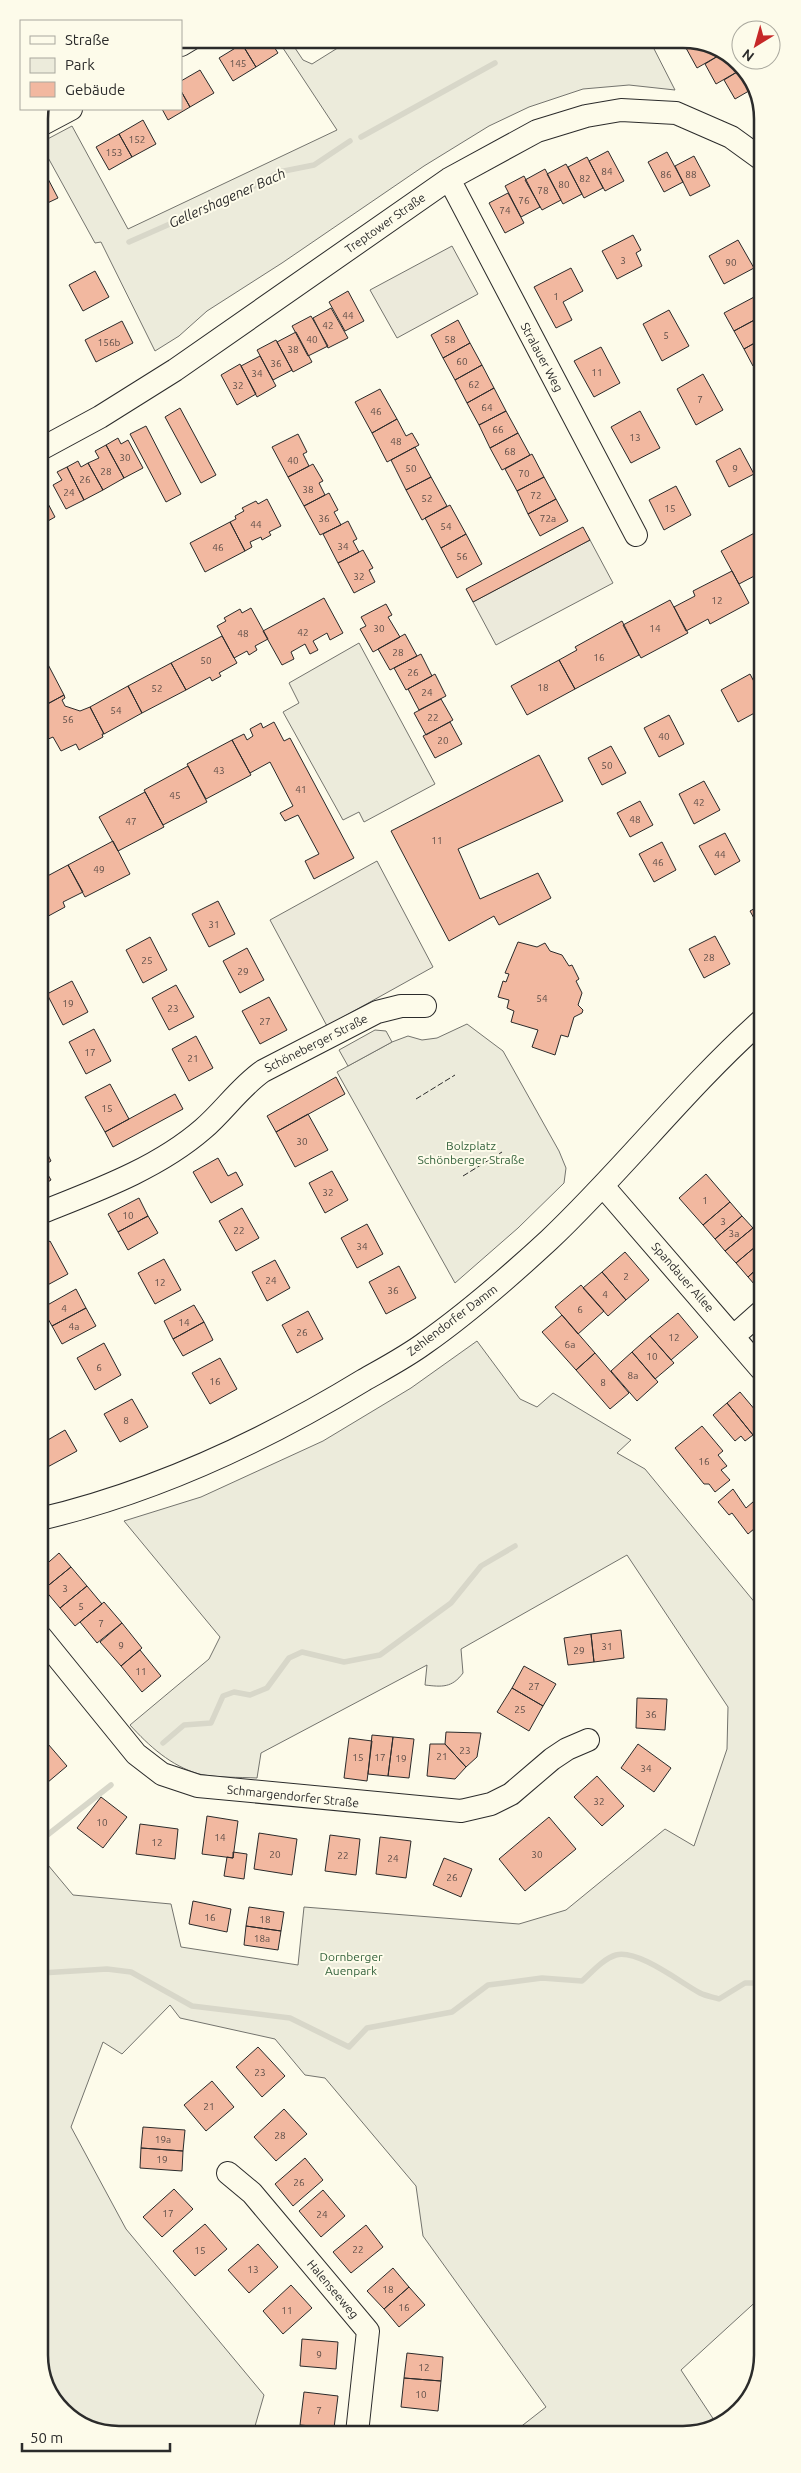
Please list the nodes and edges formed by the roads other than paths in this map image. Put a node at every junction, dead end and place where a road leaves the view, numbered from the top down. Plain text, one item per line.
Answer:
1 (69, 110) edge
2 (47, 122) edge
3 (754, 154) edge
4 (449, 179) junction
5 (47, 446) edge
6 (636, 536) dead end
7 (425, 1006) dead end
8 (754, 1028) edge
9 (603, 1186) junction
10 (47, 1210) edge
11 (754, 1318) edge
12 (734, 1336) junction
13 (754, 1360) edge
14 (47, 1517) edge
15 (47, 1643) edge
16 (588, 1740) dead end
17 (228, 2173) dead end
18 (358, 2425) edge

1 - 2 street
3 - 4 street, Treptower Straße
4 - 5 street, Treptower Straße
4 - 6 street, Stralauer Weg
7 - 10 street, Schöneberger Straße
8 - 9 street, Zehlendorfer Damm
9 - 12 street, Spandauer Allee
9 - 14 street, Zehlendorfer Damm
11 - 12 street
12 - 13 street, Spandauer Allee
15 - 16 street, Schmargendorfer Straße
17 - 18 street, Halenseeweg

